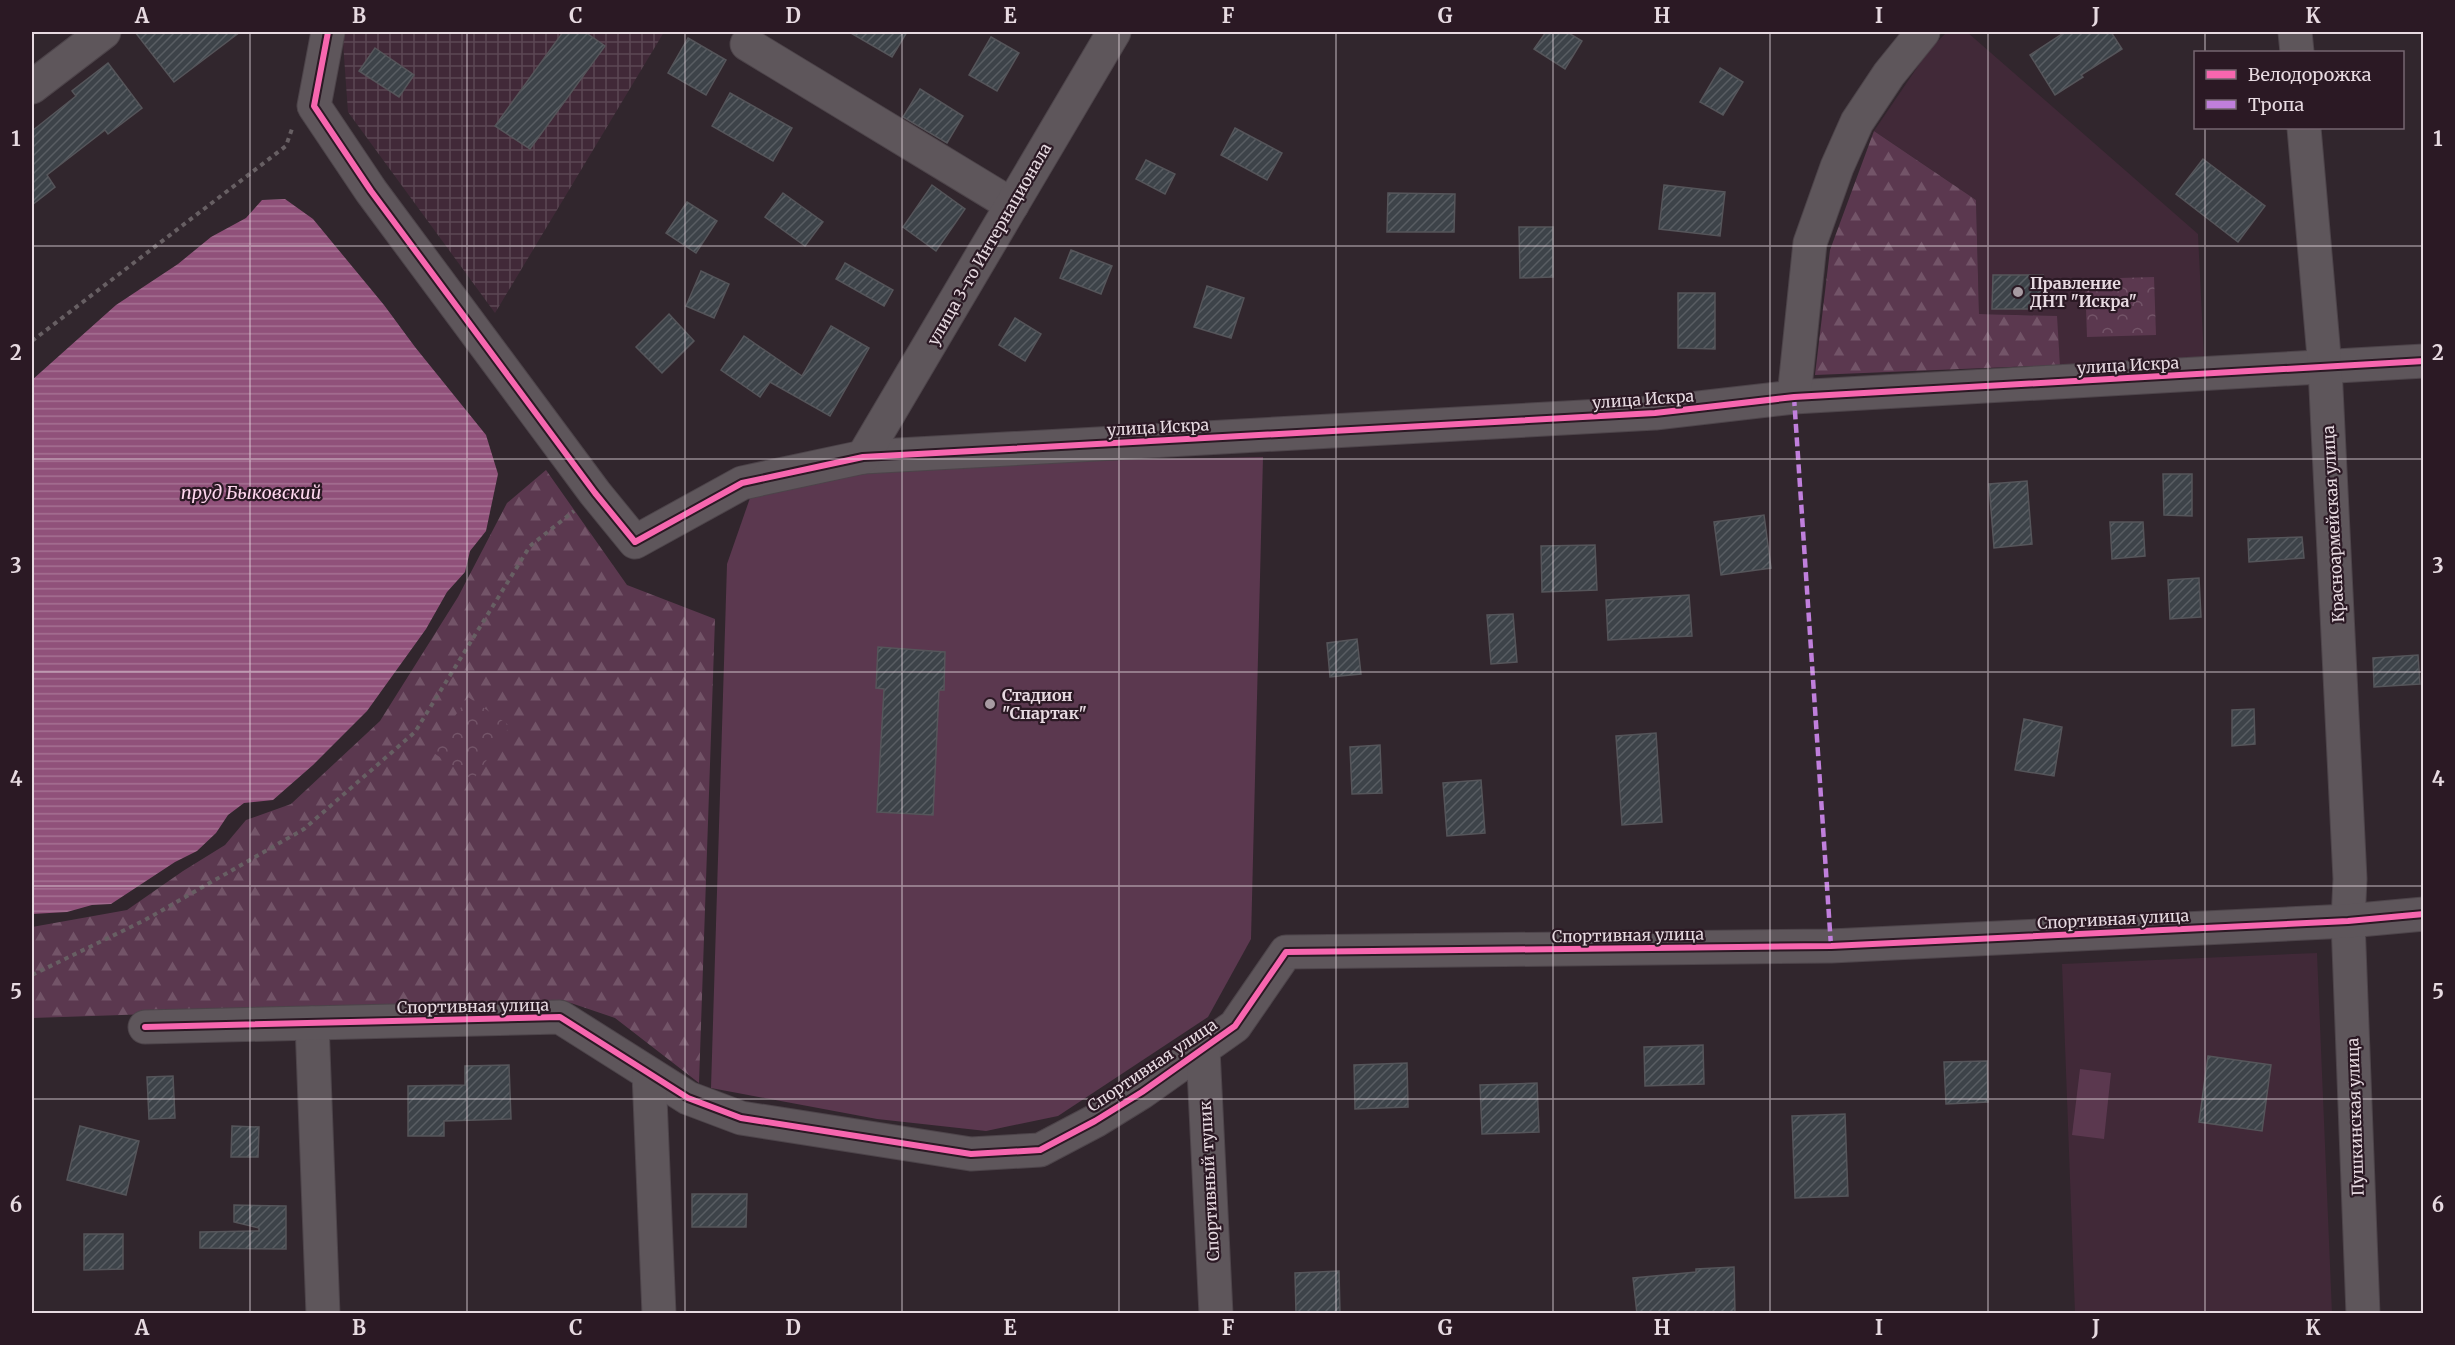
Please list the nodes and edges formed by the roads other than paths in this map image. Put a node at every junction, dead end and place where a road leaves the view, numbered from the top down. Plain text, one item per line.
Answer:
1 (104, 32) edge
2 (328, 32) edge
3 (1114, 32) edge
4 (2295, 32) edge
5 (1917, 33) edge
6 (747, 44) dead end
7 (2297, 51) edge
8 (32, 87) edge
9 (2304, 129) edge
10 (1012, 205) junction
11 (2424, 361) edge
12 (2325, 368) junction
13 (1794, 397) junction
14 (864, 457) junction
15 (2424, 914) edge
16 (2348, 921) junction
17 (312, 1023) junction
18 (145, 1027) dead end
19 (1203, 1049) junction
20 (650, 1074) junction
21 (323, 1314) edge
22 (659, 1314) edge
23 (1216, 1314) edge
24 (2363, 1314) edge

1 - 8 street
2 - 14 street, улица Искра
3 - 10 street, улица 3-го Интернационала
4 - 7 street
5 - 13 street
6 - 10 street
9 - 12 street, Красноармейская улица
10 - 14 street, улица 3-го Интернационала
11 - 12 street, улица Искра
12 - 13 street, улица Искра
12 - 16 street, Красноармейская улица
13 - 14 street, улица Искра
15 - 16 street, Спортивная улица
16 - 19 street, Спортивная улица
16 - 24 street, Пушкинская улица
17 - 18 street, Спортивная улица
17 - 20 street, Спортивная улица
17 - 21 street
19 - 20 street, Спортивная улица
19 - 23 street, Спортивный тупик
20 - 22 street

